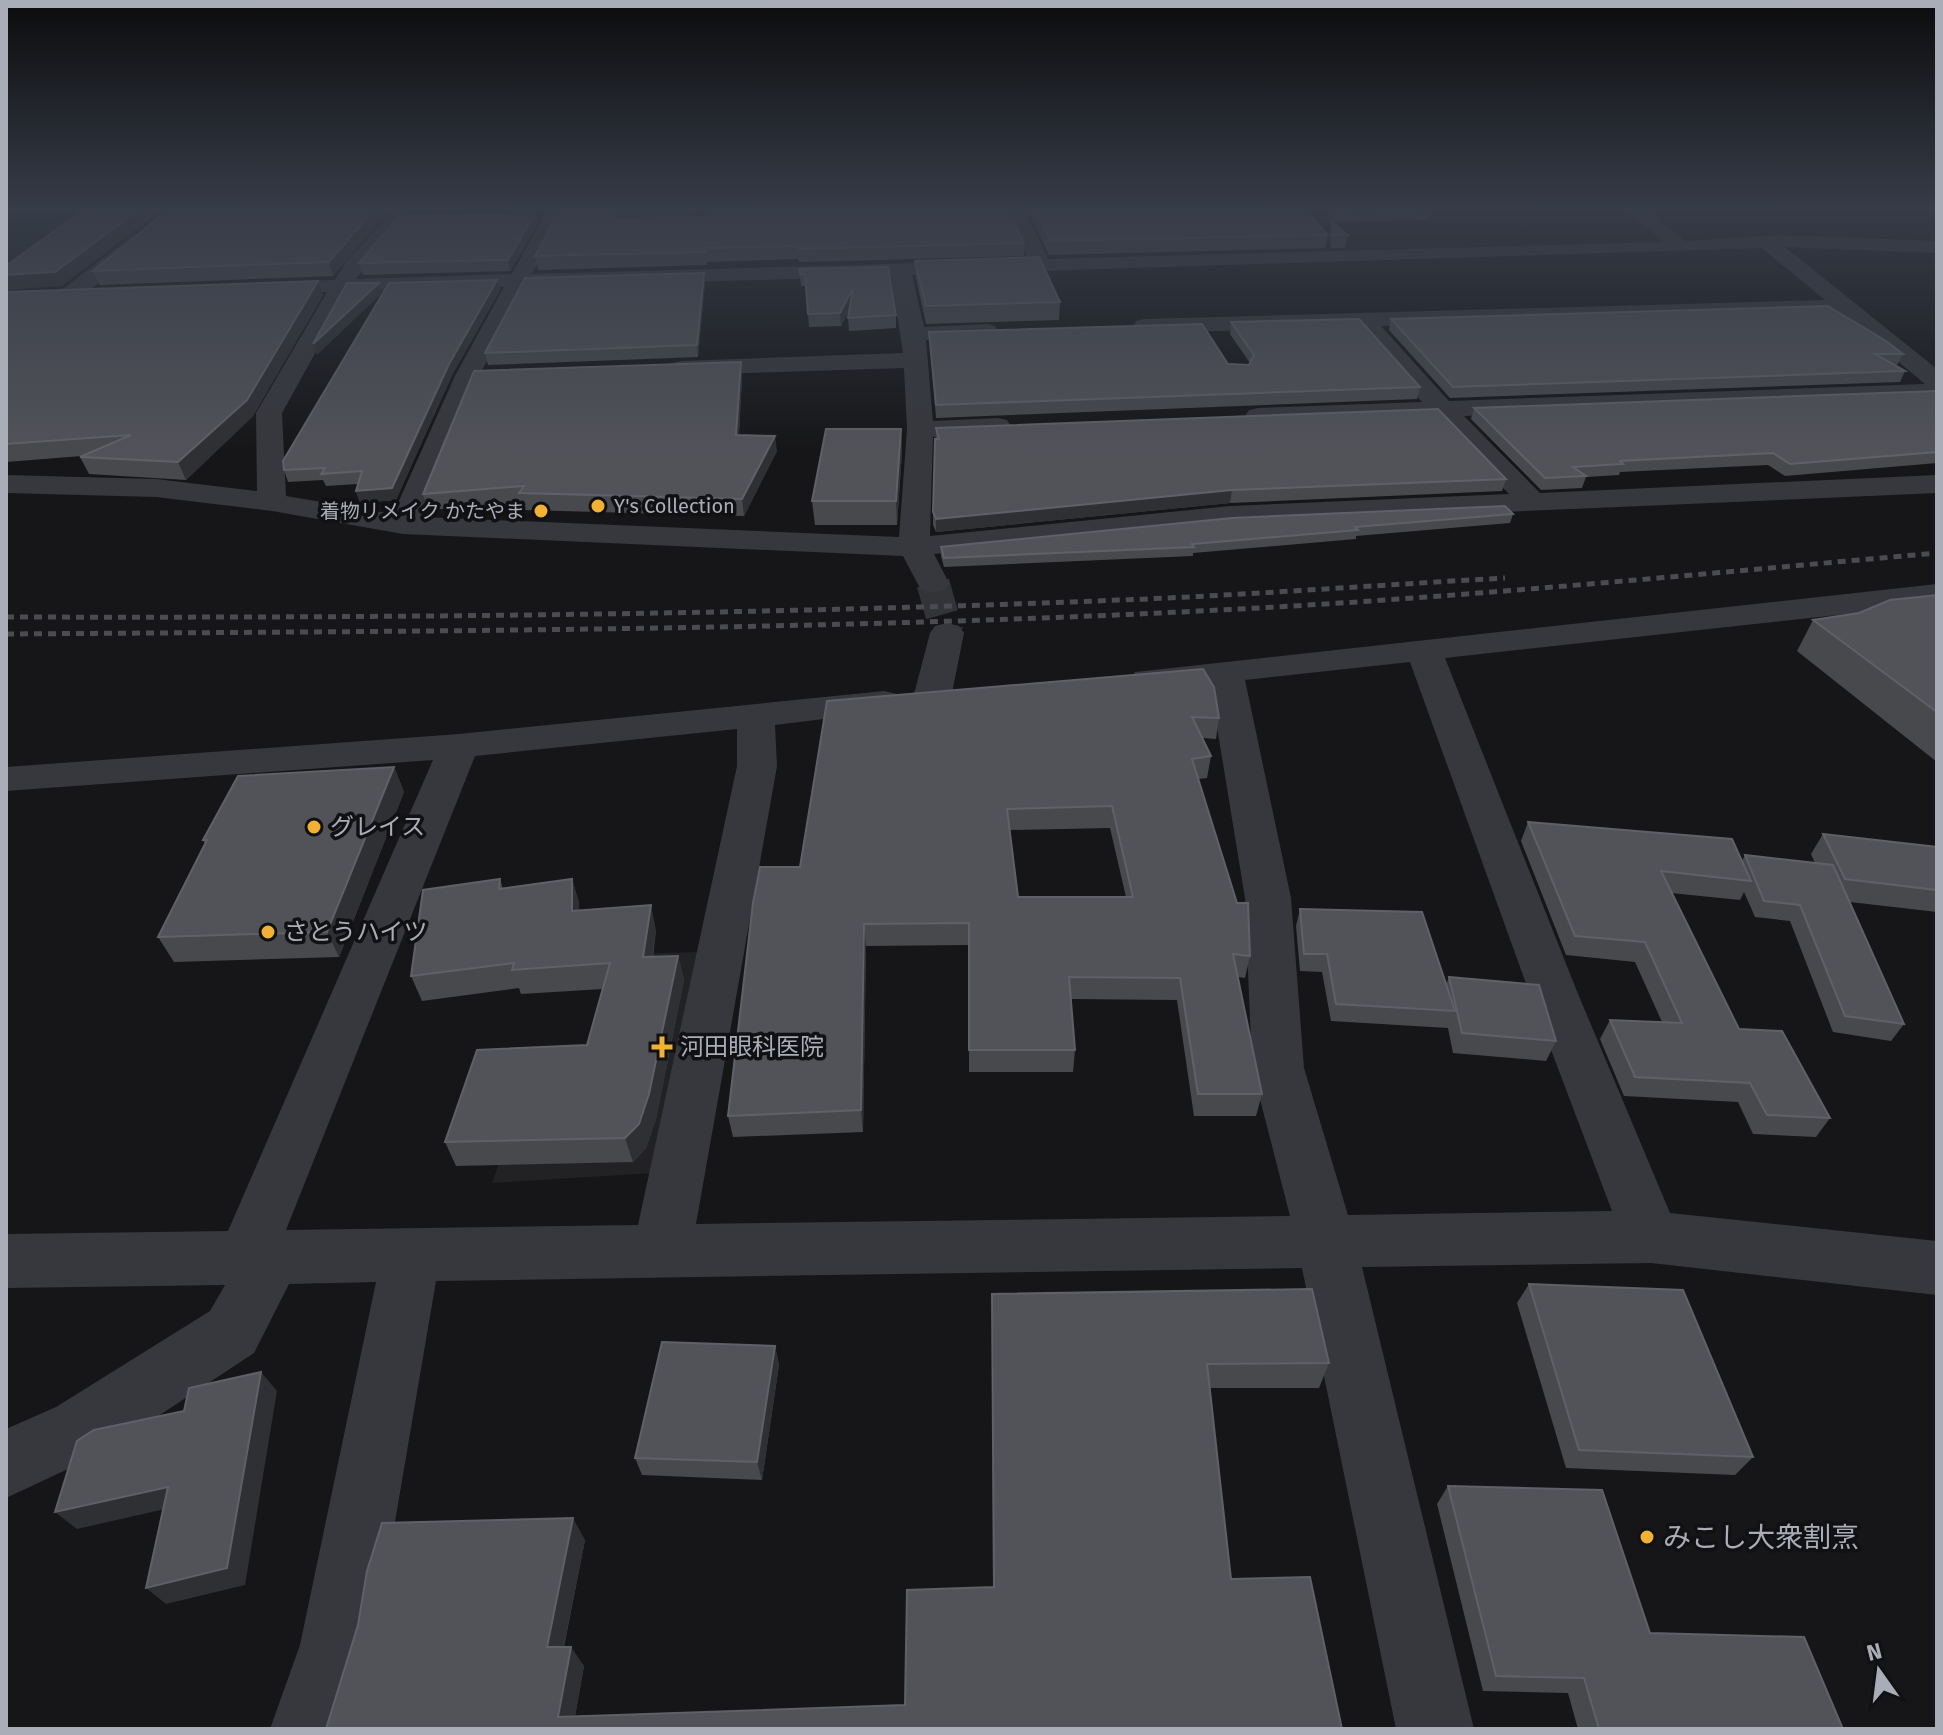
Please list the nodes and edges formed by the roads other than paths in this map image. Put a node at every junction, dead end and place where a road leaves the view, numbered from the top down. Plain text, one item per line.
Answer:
1 (67, 291) edge
2 (339, 291) edge
3 (511, 291) edge
4 (905, 291) edge
5 (1827, 291) edge
6 (99, 295) edge
7 (1846, 306) junction
8 (1363, 319) junction
9 (1208, 324) junction
10 (1115, 327) edge
11 (1007, 331) edge
12 (914, 334) junction
13 (1223, 347) dead end
14 (1389, 348) junction
15 (1420, 348) edge
16 (913, 360) junction
17 (658, 369) edge
18 (499, 375) edge
19 (467, 376) junction
20 (1937, 381) edge
21 (1937, 391) edge
22 (1442, 409) junction
23 (1236, 417) edge
24 (1031, 425) edge
25 (920, 429) junction
26 (6, 484) edge
27 (1937, 484) edge
28 (272, 502) junction
29 (1533, 502) junction
30 (403, 525) junction
31 (914, 547) junction
32 (933, 583) tunnel mouth
33 (1937, 594) edge
34 (947, 633) tunnel mouth
35 (1425, 653) junction
36 (1226, 674) junction
37 (1118, 683) edge
38 (756, 714) junction
39 (459, 746) junction
40 (6, 779) edge
41 (1651, 1237) junction
42 (1326, 1241) junction
43 (662, 1251) junction
44 (411, 1255) junction
45 (259, 1257) junction
46 (6, 1261) edge
47 (1937, 1268) edge
48 (6, 1464) edge
49 (309, 1729) edge
50 (1435, 1729) edge

1 - 6 street
2 - 28 street
3 - 19 street
4 - 12 street
5 - 7 street
7 - 8 street
7 - 20 street
8 - 9 street
8 - 14 street
9 - 10 street
9 - 13 street
11 - 12 street
12 - 16 street
14 - 15 street
14 - 22 street
16 - 17 street
16 - 25 street
18 - 19 street
19 - 30 street
21 - 22 street
22 - 23 street
22 - 29 street
24 - 25 street
25 - 31 street
26 - 28 street
27 - 29 street
28 - 30 street
29 - 31 street
30 - 31 street
31 - 32 street
33 - 35 street
34 - 38 street
35 - 36 street
35 - 41 street
36 - 37 street
36 - 42 street
38 - 39 street
38 - 43 street
39 - 40 street
39 - 45 street
41 - 42 street
41 - 47 street
42 - 43 street
42 - 50 street
43 - 44 street
44 - 45 street
44 - 49 street
45 - 46 street
45 - 48 street

